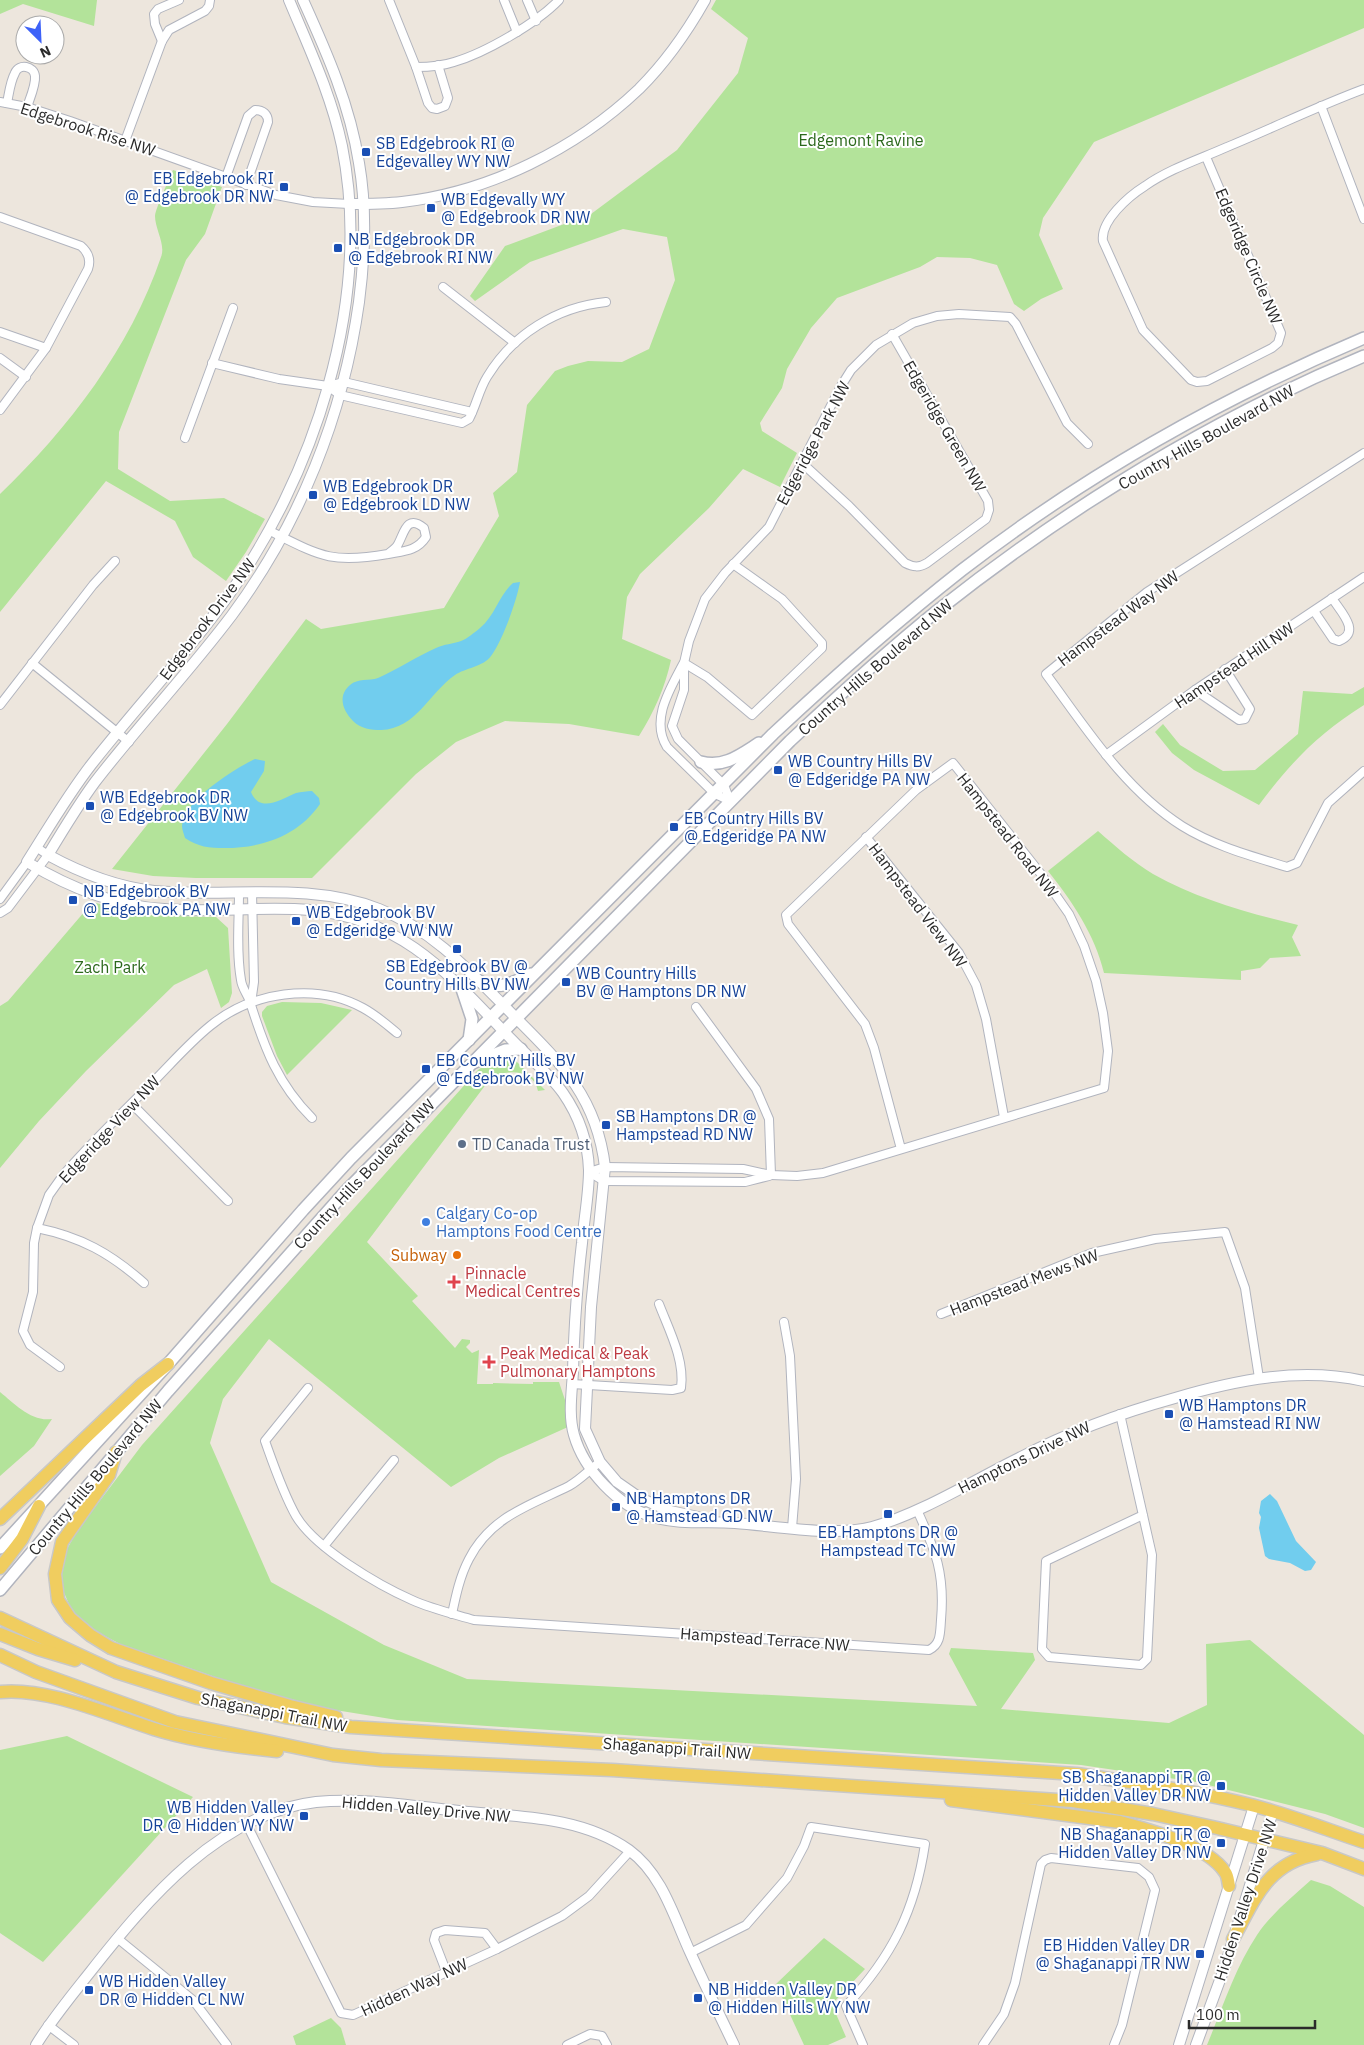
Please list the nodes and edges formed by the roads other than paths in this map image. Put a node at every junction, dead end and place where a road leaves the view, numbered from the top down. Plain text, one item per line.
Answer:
1 (179, 0) edge
2 (210, 0) edge
3 (289, 0) edge
4 (304, 0) edge
5 (389, 0) edge
6 (504, 0) edge
7 (527, 0) edge
8 (559, 0) edge
9 (704, 0) edge
10 (536, 20) junction
11 (517, 32) junction
12 (162, 41) junction
13 (438, 66) junction
14 (416, 67) junction
15 (1364, 89) edge
16 (4, 103) edge
17 (1321, 106) junction
18 (27, 107) junction
19 (125, 141) junction
20 (1206, 157) junction
21 (226, 178) junction
22 (246, 185) junction
23 (349, 204) junction
24 (364, 204) junction
25 (0, 217) edge
26 (1364, 219) edge
27 (443, 287) dead end
28 (606, 302) dead end
29 (233, 308) dead end
30 (0, 332) edge
31 (892, 334) junction
32 (1364, 338) edge
33 (515, 343) junction
34 (46, 348) junction
35 (1364, 356) edge
36 (0, 358) edge
37 (212, 363) junction
38 (26, 377) junction
39 (344, 382) junction
40 (328, 386) junction
41 (340, 395) junction
42 (404, 396) junction
43 (402, 409) junction
44 (0, 410) edge
45 (472, 412) junction
46 (185, 438) dead end
47 (1088, 444) dead end
48 (1364, 453) edge
49 (802, 463) junction
50 (270, 531) junction
51 (282, 537) junction
52 (388, 554) junction
53 (115, 561) dead end
54 (733, 564) junction
55 (1364, 577) edge
56 (1332, 598) junction
57 (1314, 611) junction
58 (684, 662) junction
59 (32, 663) junction
60 (1226, 669) junction
61 (1194, 690) junction
62 (0, 705) edge
63 (118, 733) junction
64 (773, 734) junction
65 (128, 742) junction
66 (1106, 755) junction
67 (701, 762) junction
68 (1364, 771) edge
69 (724, 785) junction
70 (715, 794) junction
71 (730, 801) junction
72 (866, 837) junction
73 (36, 847) junction
74 (27, 862) junction
75 (43, 862) junction
76 (252, 892) junction
77 (239, 893) junction
78 (0, 899) edge
79 (252, 909) junction
80 (239, 910) junction
81 (0, 913) edge
82 (541, 969) junction
83 (479, 981) junction
84 (461, 986) junction
85 (250, 1003) junction
86 (504, 1006) junction
87 (696, 1007) dead end
88 (492, 1018) junction
89 (516, 1018) junction
90 (503, 1030) junction
91 (397, 1033) dead end
92 (469, 1041) junction
93 (521, 1049) junction
94 (469, 1064) junction
95 (132, 1104) junction
96 (1004, 1117) junction
97 (312, 1118) dead end
98 (901, 1149) junction
99 (605, 1167) junction
100 (589, 1172) junction
101 (771, 1175) junction
102 (604, 1181) junction
103 (228, 1201) dead end
104 (37, 1228) junction
105 (144, 1283) dead end
106 (659, 1304) dead end
107 (941, 1314) dead end
108 (784, 1322) dead end
109 (168, 1364) junction
110 (60, 1367) dead end
111 (1259, 1378) junction
112 (1364, 1381) edge
113 (572, 1384) junction
114 (587, 1385) junction
115 (308, 1388) dead end
116 (1120, 1414) junction
117 (116, 1452) junction
118 (394, 1460) dead end
119 (600, 1462) junction
120 (590, 1470) junction
121 (39, 1506) junction
122 (916, 1510) junction
123 (1143, 1514) junction
124 (0, 1519) edge
125 (716, 1522) junction
126 (792, 1528) junction
127 (324, 1546) junction
128 (0, 1548) edge
129 (0, 1568) edge
130 (0, 1590) edge
131 (452, 1614) junction
132 (0, 1618) edge
133 (0, 1634) edge
134 (0, 1655) edge
135 (116, 1672) junction
136 (0, 1692) edge
137 (397, 1731) junction
138 (333, 1756) junction
139 (928, 1791) junction
140 (1254, 1806) junction
141 (1273, 1811) junction
142 (247, 1825) junction
143 (1245, 1836) junction
144 (1264, 1840) junction
145 (1364, 1842) edge
146 (630, 1850) junction
147 (1322, 1853) junction
148 (1364, 1869) edge
149 (1229, 1886) junction
150 (117, 1938) junction
151 (1233, 1939) junction
152 (498, 1949) junction
153 (690, 1953) junction
154 (446, 1971) junction
155 (48, 2025) junction
156 (36, 2045) edge
157 (74, 2045) edge
158 (227, 2045) edge
159 (567, 2045) edge
160 (607, 2045) edge
161 (734, 2045) edge
162 (863, 2045) edge
163 (983, 2045) edge
164 (1114, 2045) edge
165 (1178, 2045) edge
166 (1196, 2045) edge

1 - 12 street
2 - 12 street
3 - 23 street, Edgebrook Drive NW
4 - 24 street, Edgebrook Drive NW
5 - 14 street
6 - 11 street
7 - 10 street
8 - 10 street
9 - 24 street
10 - 11 street
11 - 13 street
12 - 19 street
13 - 14 street
13 - 14 street
15 - 17 street, Edgeridge Circle NW
16 - 18 street, Edgebrook Rise NW
16 - 18 street
17 - 20 street, Edgeridge Circle NW
17 - 26 street
18 - 19 street, Edgebrook Rise NW
19 - 21 street, Edgebrook Rise NW
20 - 20 street, Edgeridge Circle NW
21 - 22 street, Edgebrook Rise NW
21 - 22 street
22 - 23 street, Edgebrook Rise NW
23 - 24 street
23 - 40 street, Edgebrook Drive NW
24 - 39 street, Edgebrook Drive NW
25 - 34 street
27 - 33 street
28 - 33 street
29 - 37 street
30 - 34 street
31 - 47 street, Edgeridge Park NW
31 - 49 street, Edgeridge Park NW
31 - 49 street, Edgeridge Green NW
32 - 64 main road, Country Hills Boulevard NW
33 - 45 street
34 - 38 street
35 - 71 main road, Country Hills Boulevard NW
36 - 38 street
37 - 40 street
37 - 46 street
38 - 44 street
39 - 40 street
39 - 41 street, Edgebrook Drive NW
39 - 42 street
40 - 41 street
40 - 50 street, Edgebrook Drive NW
41 - 43 street
41 - 51 street, Edgebrook Drive NW
42 - 43 street
42 - 45 street
43 - 45 street
48 - 66 street, Hampstead Way NW
49 - 54 street, Edgeridge Park NW
50 - 51 street
50 - 63 street, Edgebrook Drive NW
51 - 52 street
51 - 65 street, Edgebrook Drive NW
52 - 52 street
53 - 59 street
54 - 58 street, Edgeridge Park NW
54 - 58 street
55 - 56 street, Hampstead Hill NW
56 - 57 street, Hampstead Hill NW
56 - 57 street
57 - 60 street, Hampstead Hill NW
58 - 67 street, Edgeridge Park NW
58 - 70 street, Edgeridge Park NW
59 - 62 street
59 - 63 street
60 - 61 street, Hampstead Hill NW
60 - 61 street
61 - 66 street, Hampstead Hill NW
63 - 65 street
63 - 73 street, Edgebrook Drive NW
64 - 67 main road
64 - 69 main road, Country Hills Boulevard NW
65 - 75 street, Edgebrook Drive NW
66 - 68 street, Hampstead Way NW
67 - 69 street, Edgeridge Park NW
69 - 70 main road, Country Hills Boulevard NW
69 - 71 street, Edgeridge Park NW
70 - 71 street, Edgeridge Park NW
70 - 82 main road, Country Hills Boulevard NW
71 - 89 main road, Country Hills Boulevard NW
72 - 96 street, Hampstead View NW
72 - 96 street, Hampstead Road NW
72 - 98 street, Hampstead Road NW
73 - 74 street, Edgebrook Drive NW
73 - 75 street
74 - 75 street
74 - 78 street
75 - 77 street, Hamptons Drive NW
75 - 80 street, Hamptons Drive NW
75 - 81 street
76 - 77 street, Hamptons Drive NW
76 - 79 street
76 - 83 street, Hamptons Drive NW
77 - 80 street
79 - 80 street, Hamptons Drive NW
79 - 84 street, Hamptons Drive NW
79 - 85 street
80 - 85 street
82 - 83 main road
82 - 86 main road, Country Hills Boulevard NW
83 - 86 street, Hamptons Drive NW
84 - 88 street, Hamptons Drive NW
84 - 92 main road
85 - 91 street, Edgeridge View NW
85 - 95 street, Edgeridge View NW
85 - 97 street
86 - 88 main road, Country Hills Boulevard NW
86 - 89 street, Hamptons Drive NW
87 - 101 street
88 - 90 street, Hamptons Drive NW
88 - 92 main road, Country Hills Boulevard NW
89 - 90 main road, Country Hills Boulevard NW
89 - 99 street, Hamptons Drive NW
90 - 93 street, Hamptons Drive NW
90 - 94 main road, Country Hills Boulevard NW
92 - 109 main road, Country Hills Boulevard NW
93 - 94 main road
93 - 100 street, Hamptons Drive NW
94 - 117 main road, Country Hills Boulevard NW
95 - 103 street
95 - 104 street, Edgeridge View NW
96 - 98 street, Hampstead Road NW
98 - 101 street, Hampstead Road NW
99 - 100 street, Hampstead Road NW
99 - 101 street, Hampstead Road NW
99 - 102 street, Hamptons Drive NW
100 - 102 street
100 - 113 street, Hamptons Drive NW
101 - 102 street, Hampstead Road NW
102 - 114 street, Hamptons Drive NW
104 - 105 street
104 - 110 street, Edgeridge View NW
106 - 114 street
107 - 111 street, Hampstead Mews NW
108 - 126 street
109 - 121 main road, Country Hills Boulevard NW
109 - 124 main road
111 - 112 street, Hamptons Drive NW
111 - 116 street, Hamptons Drive NW
113 - 114 street
113 - 120 street, Hamptons Drive NW
114 - 119 street, Hamptons Drive NW
115 - 127 street, Hampstead Terrace NW
116 - 122 street, Hamptons Drive NW
116 - 123 street
117 - 130 main road, Country Hills Boulevard NW
117 - 137 main road
118 - 127 street
119 - 120 street
119 - 125 street, Hamptons Drive NW
120 - 125 street, Hamptons Drive NW
120 - 131 street
121 - 128 main road, Country Hills Boulevard NW
121 - 129 main road
122 - 126 street, Hamptons Drive NW
122 - 131 street, Hampstead Terrace NW
123 - 123 street
125 - 126 street, Hamptons Drive NW
127 - 131 street, Hampstead Terrace NW
132 - 135 main road, Shaganappi Trail NW
133 - 135 main road
134 - 138 main road, Shaganappi Trail NW
135 - 137 main road, Shaganappi Trail NW
136 - 138 main road
137 - 140 main road, Shaganappi Trail NW
138 - 139 main road, Shaganappi Trail NW
139 - 143 main road, Shaganappi Trail NW
139 - 149 main road
140 - 141 main road, Shaganappi Trail NW
140 - 143 street, Hidden Valley Drive NW
141 - 144 street, Hidden Valley Drive NW
141 - 145 main road, Shaganappi Trail NW
142 - 146 street, Hidden Valley Drive NW
142 - 150 street, Hidden Valley Drive NW
142 - 154 street, Hidden Way NW
143 - 144 main road, Shaganappi Trail NW
143 - 149 street, Hidden Valley Drive NW
144 - 147 main road, Shaganappi Trail NW
144 - 151 street, Hidden Valley Drive NW
146 - 152 street, Hidden Way NW
146 - 153 street, Hidden Valley Drive NW
147 - 148 main road, Shaganappi Trail NW
147 - 151 main road
149 - 165 street, Hidden Valley Drive NW
150 - 155 street, Hidden Valley Drive NW
150 - 158 street
151 - 166 street, Hidden Valley Drive NW
152 - 154 street, Hidden Way NW
152 - 154 street
153 - 161 street, Hidden Valley Drive NW
153 - 162 street
155 - 156 street, Hidden Valley Drive NW
155 - 157 street
159 - 160 street
163 - 164 street

